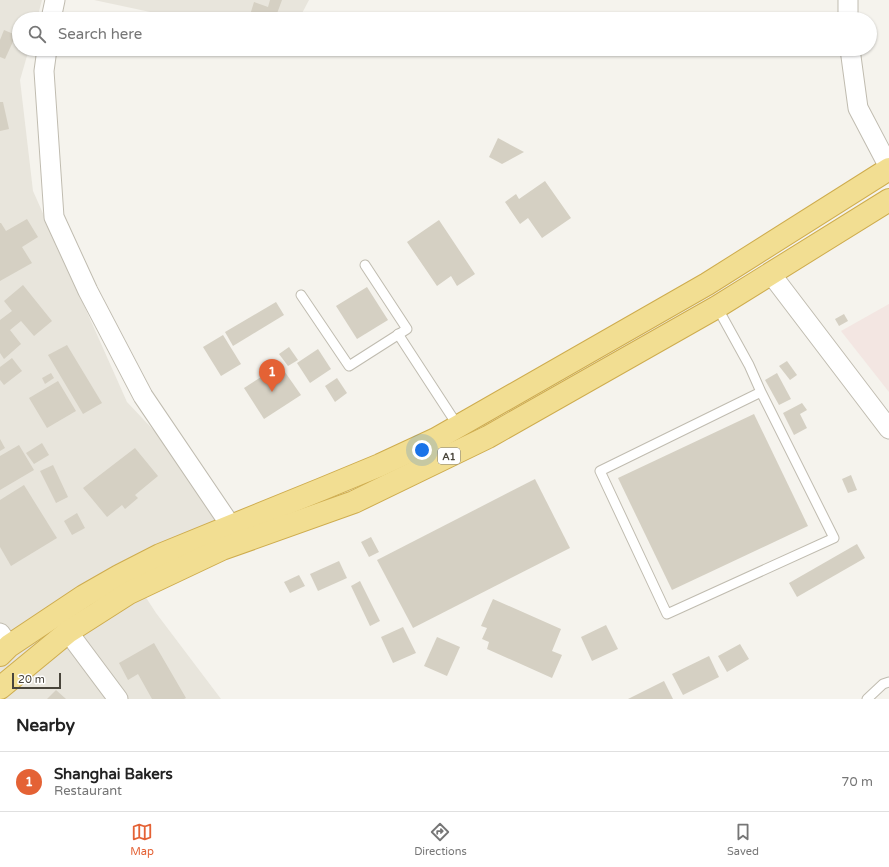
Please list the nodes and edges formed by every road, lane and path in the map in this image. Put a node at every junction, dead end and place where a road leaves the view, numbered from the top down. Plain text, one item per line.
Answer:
1 (55, 0) edge
2 (848, 0) edge
3 (52, 12) edge
4 (848, 12) edge
5 (46, 56) edge
6 (851, 56) edge
7 (889, 168) edge
8 (889, 200) edge
9 (365, 265) dead end
10 (771, 274) junction
11 (302, 295) dead end
12 (717, 307) junction
13 (398, 334) junction
14 (761, 392) junction
15 (458, 426) junction
16 (889, 429) edge
17 (231, 526) junction
18 (68, 632) junction
19 (3, 644) edge
20 (889, 682) edge
21 (0, 688) edge
22 (118, 699) edge
23 (867, 699) edge

1 - 3 street
2 - 4 street
5 - 17 street
6 - 7 street
7 - 15 highway, A1
8 - 10 highway, A1
9 - 13 lane
10 - 12 highway, A1
10 - 16 street
11 - 13 lane
12 - 14 lane
12 - 18 highway, A1
13 - 15 lane
14 - 14 lane
15 - 17 highway, A1
17 - 19 highway, A1
18 - 21 highway, A1
18 - 22 street
20 - 23 lane

